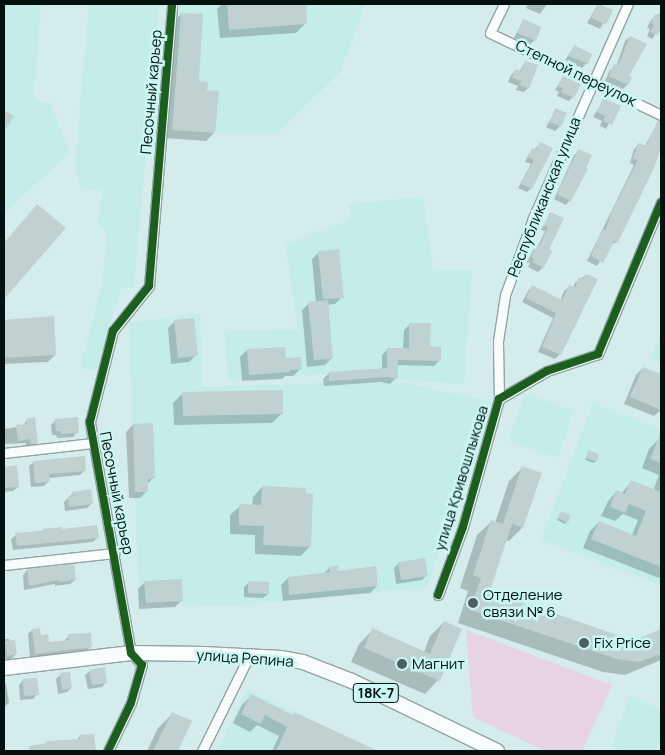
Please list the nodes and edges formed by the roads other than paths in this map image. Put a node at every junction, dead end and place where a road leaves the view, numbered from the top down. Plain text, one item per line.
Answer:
1 (172, 4) edge
2 (504, 4) edge
3 (628, 4) edge
4 (593, 80) junction
5 (661, 115) edge
6 (661, 203) edge
7 (499, 399) junction
8 (92, 443) junction
9 (4, 453) edge
10 (114, 553) junction
11 (4, 565) edge
12 (438, 595) dead end
13 (131, 654) junction
14 (248, 656) junction
15 (4, 668) edge
16 (108, 751) edge
17 (202, 751) edge
18 (498, 751) edge

1 - 8 street, Песочный карьер
2 - 4 street, Степной переулок
3 - 4 street, Республиканская улица
4 - 5 street, Степной переулок
4 - 7 street, Республиканская улица
6 - 7 street, улица Кривошлыкова
7 - 12 street, улица Кривошлыкова
8 - 9 street
8 - 10 street, Песочный карьер
10 - 11 street
10 - 13 street, Песочный карьер
13 - 14 main road, улица Репина / 18К-7
13 - 15 main road, улица Репина / 18К-7
13 - 16 street, Песочный карьер
14 - 17 street
14 - 18 main road, улица Репина / 18К-7

